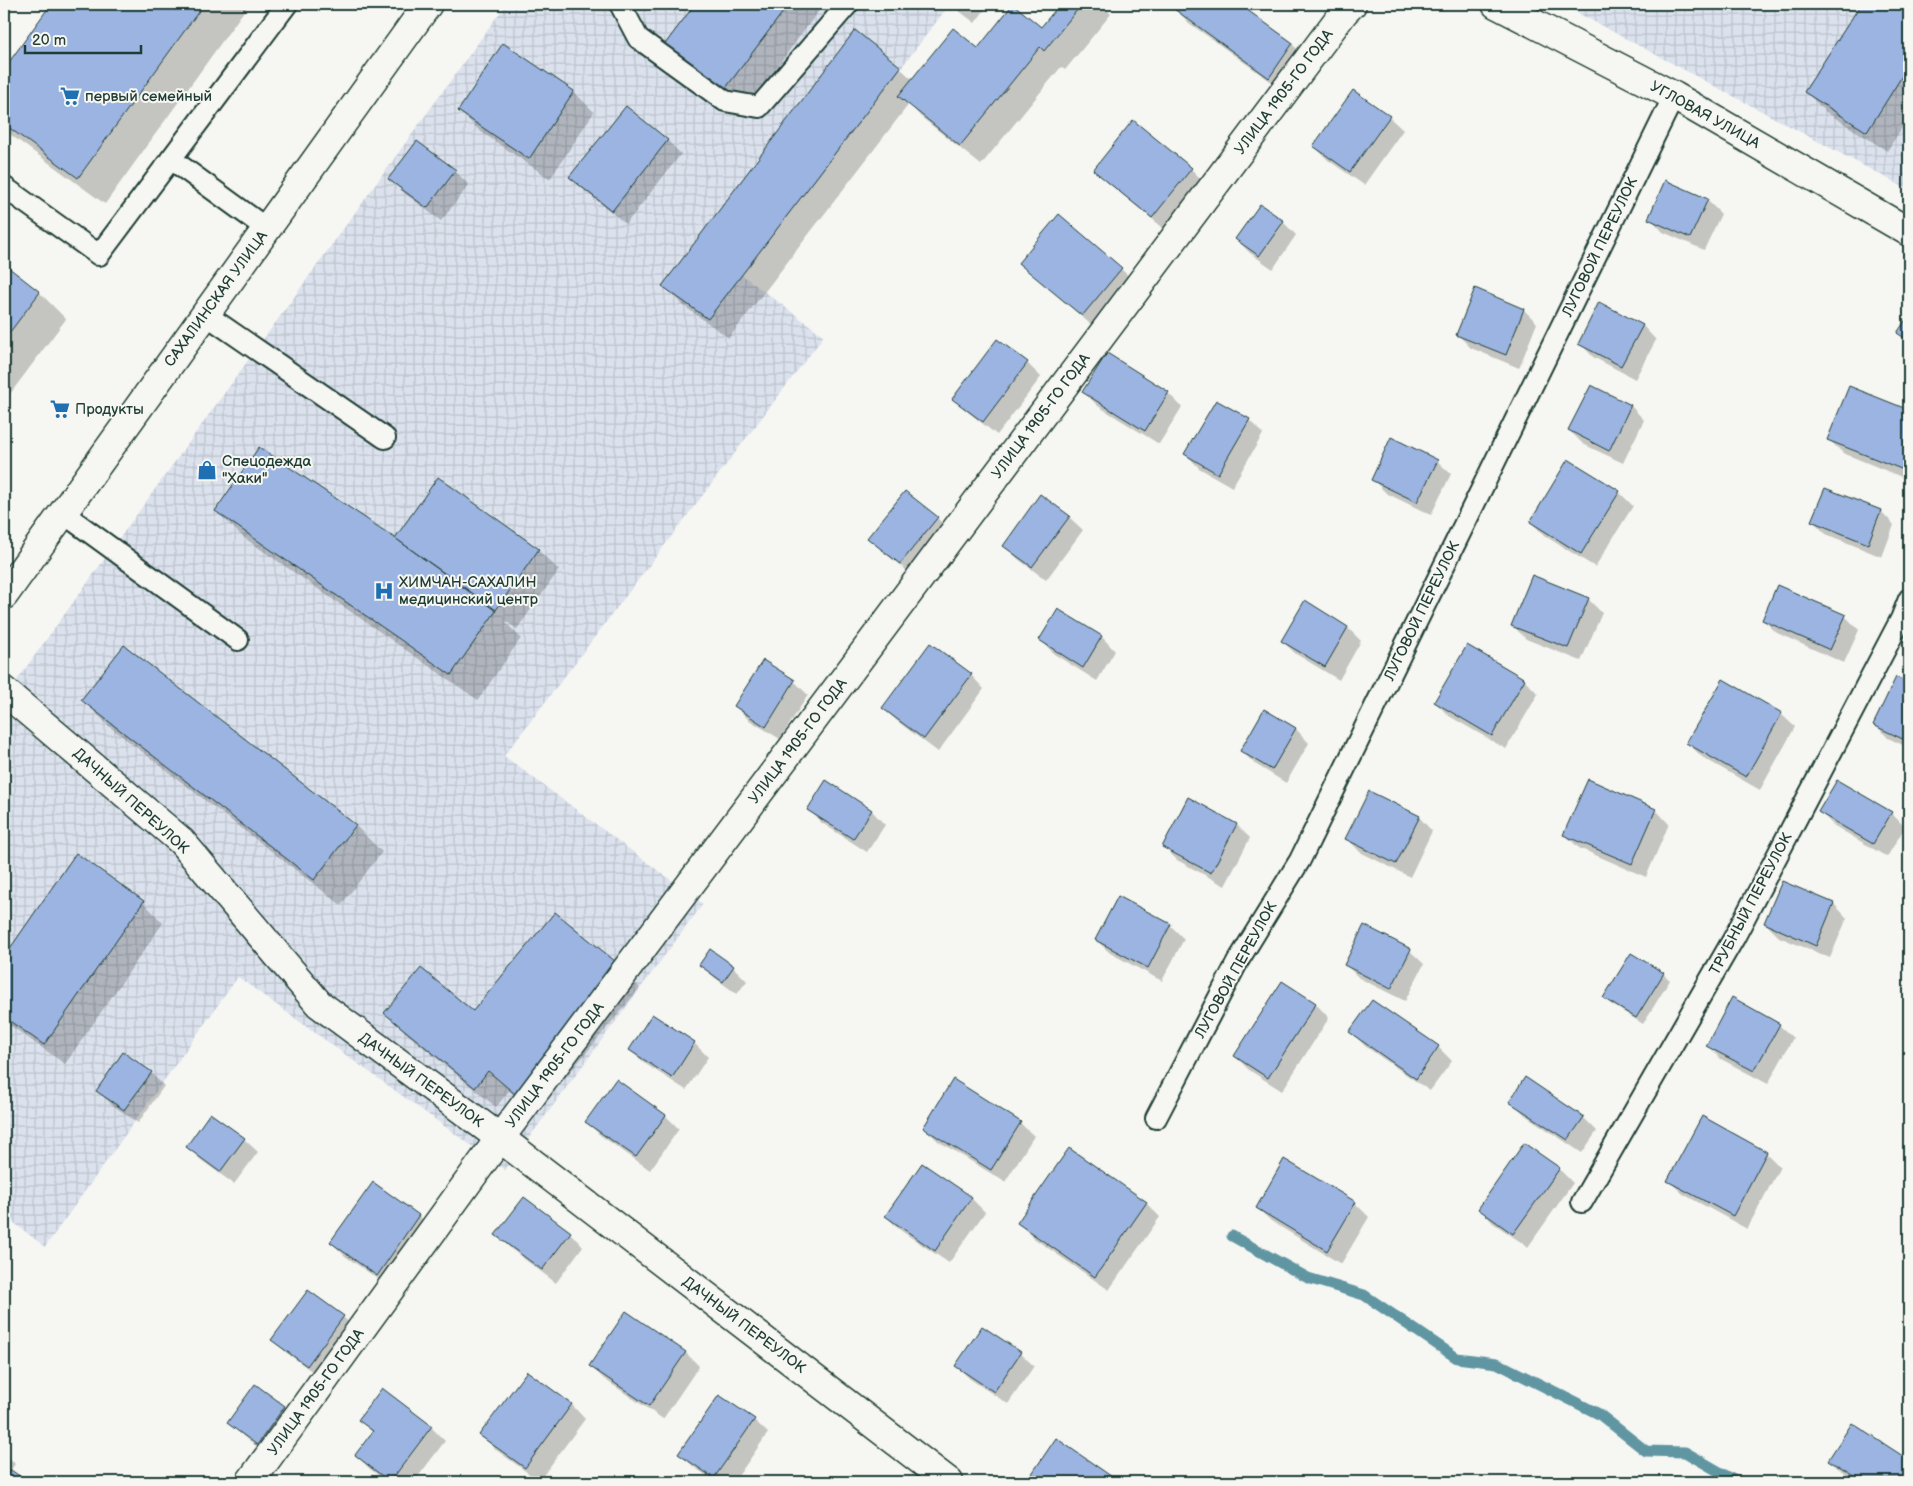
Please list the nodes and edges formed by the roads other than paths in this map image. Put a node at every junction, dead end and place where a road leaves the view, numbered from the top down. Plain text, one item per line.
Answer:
1 (287, 4) edge
2 (428, 4) edge
3 (620, 4) edge
4 (848, 4) edge
5 (1496, 4) edge
6 (1343, 6) edge
7 (1674, 96) junction
8 (171, 159) junction
9 (4, 188) edge
10 (267, 229) junction
11 (1909, 232) edge
12 (205, 314) junction
13 (385, 438) dead end
14 (63, 513) junction
15 (4, 595) edge
16 (1909, 599) edge
17 (238, 640) dead end
18 (4, 691) edge
19 (1156, 1118) dead end
20 (500, 1138) junction
21 (1582, 1202) dead end
22 (250, 1482) edge
23 (949, 1482) edge

1 - 8 lane
2 - 10 main road, САХАЛИНСКАЯ УЛИЦА
3 - 4 lane
5 - 7 main road, УГЛОВАЯ УЛИЦА
6 - 20 main road, УЛИЦА 1905-ГО ГОДА
7 - 11 main road, УГЛОВАЯ УЛИЦА
7 - 19 lane, ЛУГОВОЙ ПЕРЕУЛОК
8 - 9 lane
8 - 10 lane
10 - 12 main road, САХАЛИНСКАЯ УЛИЦА
12 - 13 lane
12 - 14 main road, САХАЛИНСКАЯ УЛИЦА
14 - 15 main road, САХАЛИНСКАЯ УЛИЦА
14 - 17 lane
16 - 21 lane, ТРУБНЫЙ ПЕРЕУЛОК
18 - 20 main road, ДАЧНЫЙ ПЕРЕУЛОК
20 - 22 main road, УЛИЦА 1905-ГО ГОДА
20 - 23 main road, ДАЧНЫЙ ПЕРЕУЛОК

